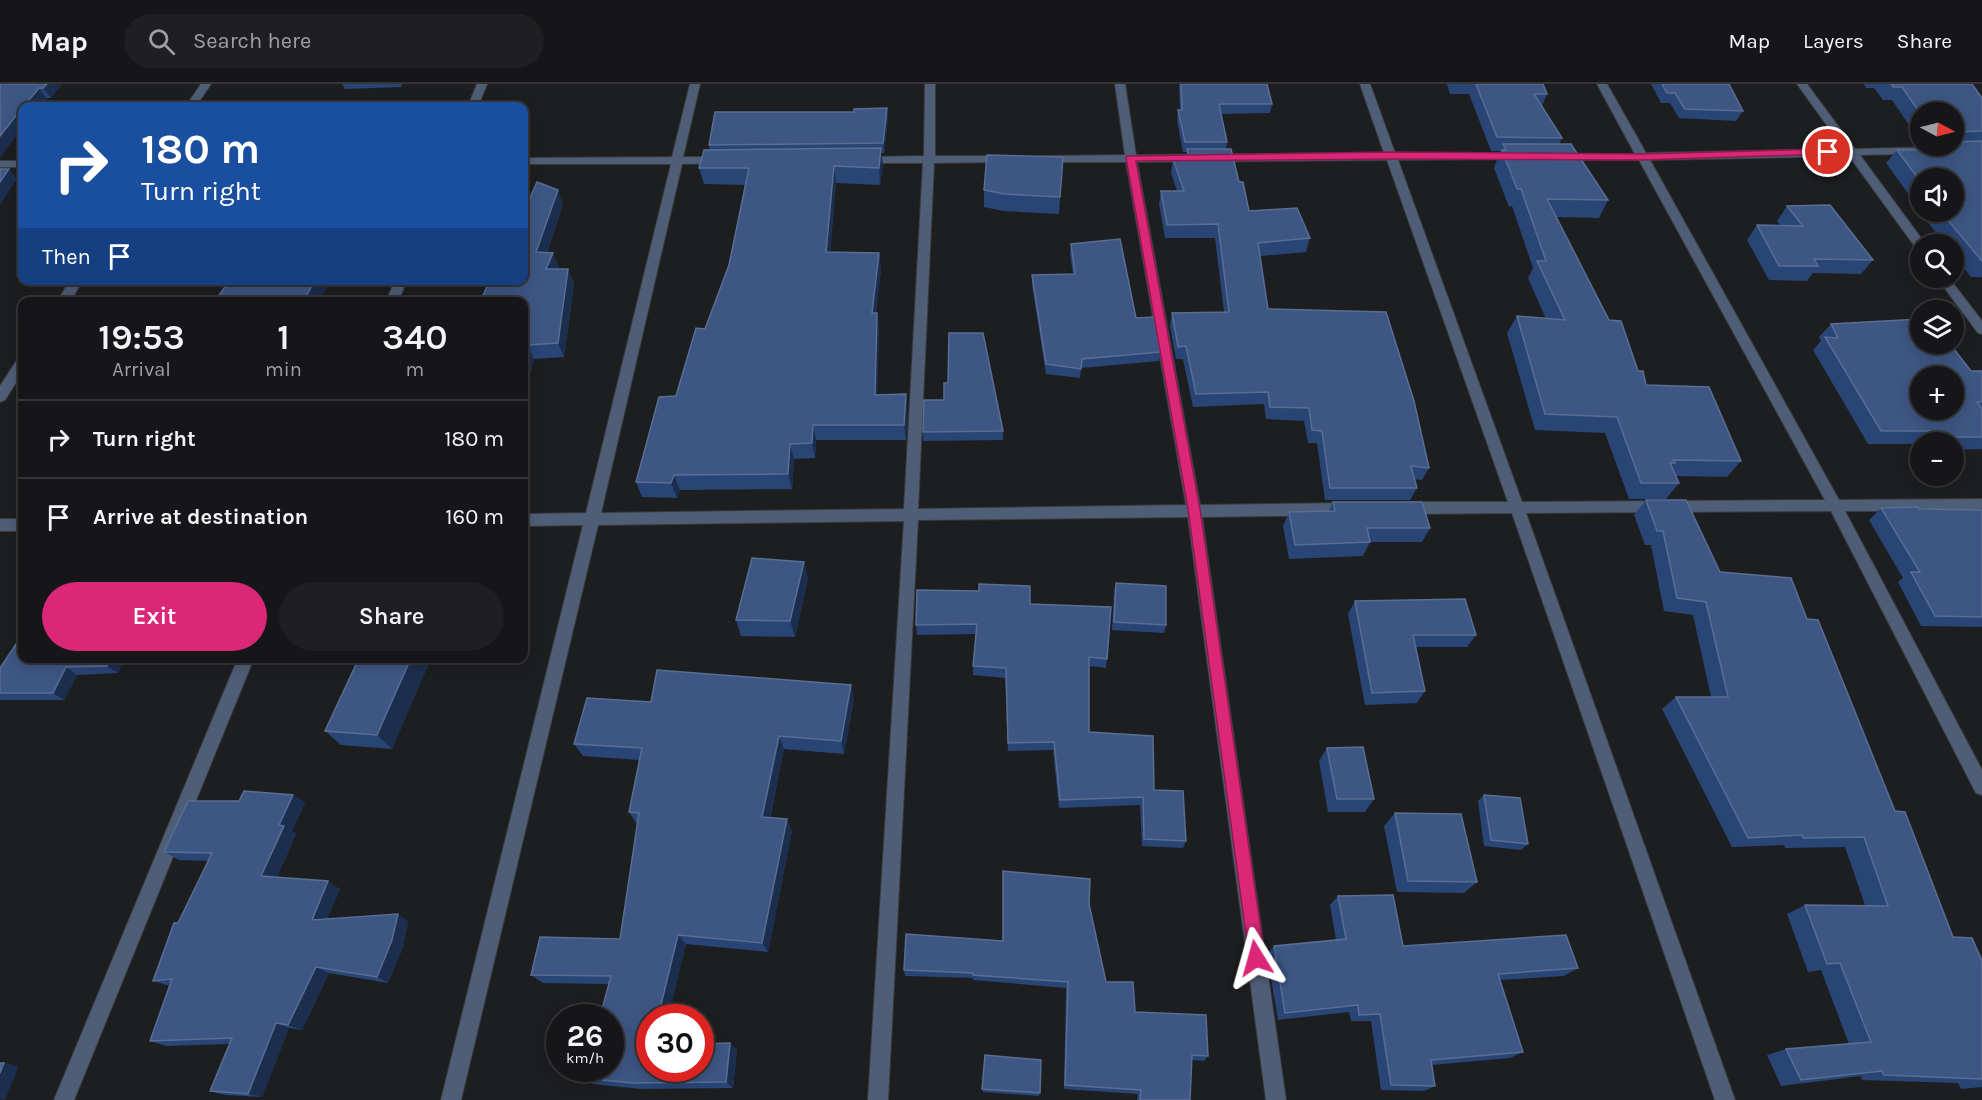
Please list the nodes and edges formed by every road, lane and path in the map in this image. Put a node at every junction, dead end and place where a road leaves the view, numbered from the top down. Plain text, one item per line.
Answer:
1 (206, 84) edge
2 (482, 84) edge
3 (695, 84) edge
4 (930, 84) edge
5 (1120, 84) edge
6 (1365, 84) edge
7 (1602, 84) edge
8 (1802, 84) edge
9 (194, 102) edge
10 (475, 102) edge
11 (1982, 149) edge
12 (1851, 151) junction
13 (1392, 156) junction
14 (1641, 157) junction
15 (1131, 158) junction
16 (677, 160) junction
17 (737, 160) edge
18 (857, 160) edge
19 (929, 160) junction
20 (528, 161) edge
21 (0, 164) edge
22 (18, 164) edge
23 (1912, 234) edge
24 (1950, 288) edge
25 (1982, 330) edge
26 (18, 369) edge
27 (0, 397) edge
28 (1982, 505) edge
29 (1836, 507) junction
30 (1386, 508) edge
31 (1517, 508) junction
32 (1194, 509) junction
33 (1362, 509) edge
34 (911, 516) junction
35 (592, 519) junction
36 (528, 520) edge
37 (0, 525) edge
38 (18, 525) edge
39 (244, 663) edge
40 (1982, 787) edge
41 (64, 1100) edge
42 (451, 1100) edge
43 (878, 1100) edge
44 (1276, 1100) edge
45 (1725, 1100) edge

1 - 9 street
2 - 10 street
3 - 16 street
4 - 19 street
5 - 15 street
6 - 13 street
7 - 14 street
8 - 12 street
11 - 12 street
12 - 14 street
12 - 23 street
13 - 14 street
13 - 15 street
13 - 31 street
14 - 29 street
15 - 19 street
15 - 32 street
16 - 17 street
16 - 20 street
16 - 35 street
18 - 19 street
19 - 34 street
21 - 22 street
24 - 25 street
26 - 27 street
28 - 29 street
29 - 31 street
29 - 40 street
30 - 31 street
31 - 45 street
32 - 33 street
32 - 34 street
32 - 44 street
34 - 35 street
34 - 43 street
35 - 36 street
35 - 42 street
37 - 38 street
39 - 41 street

